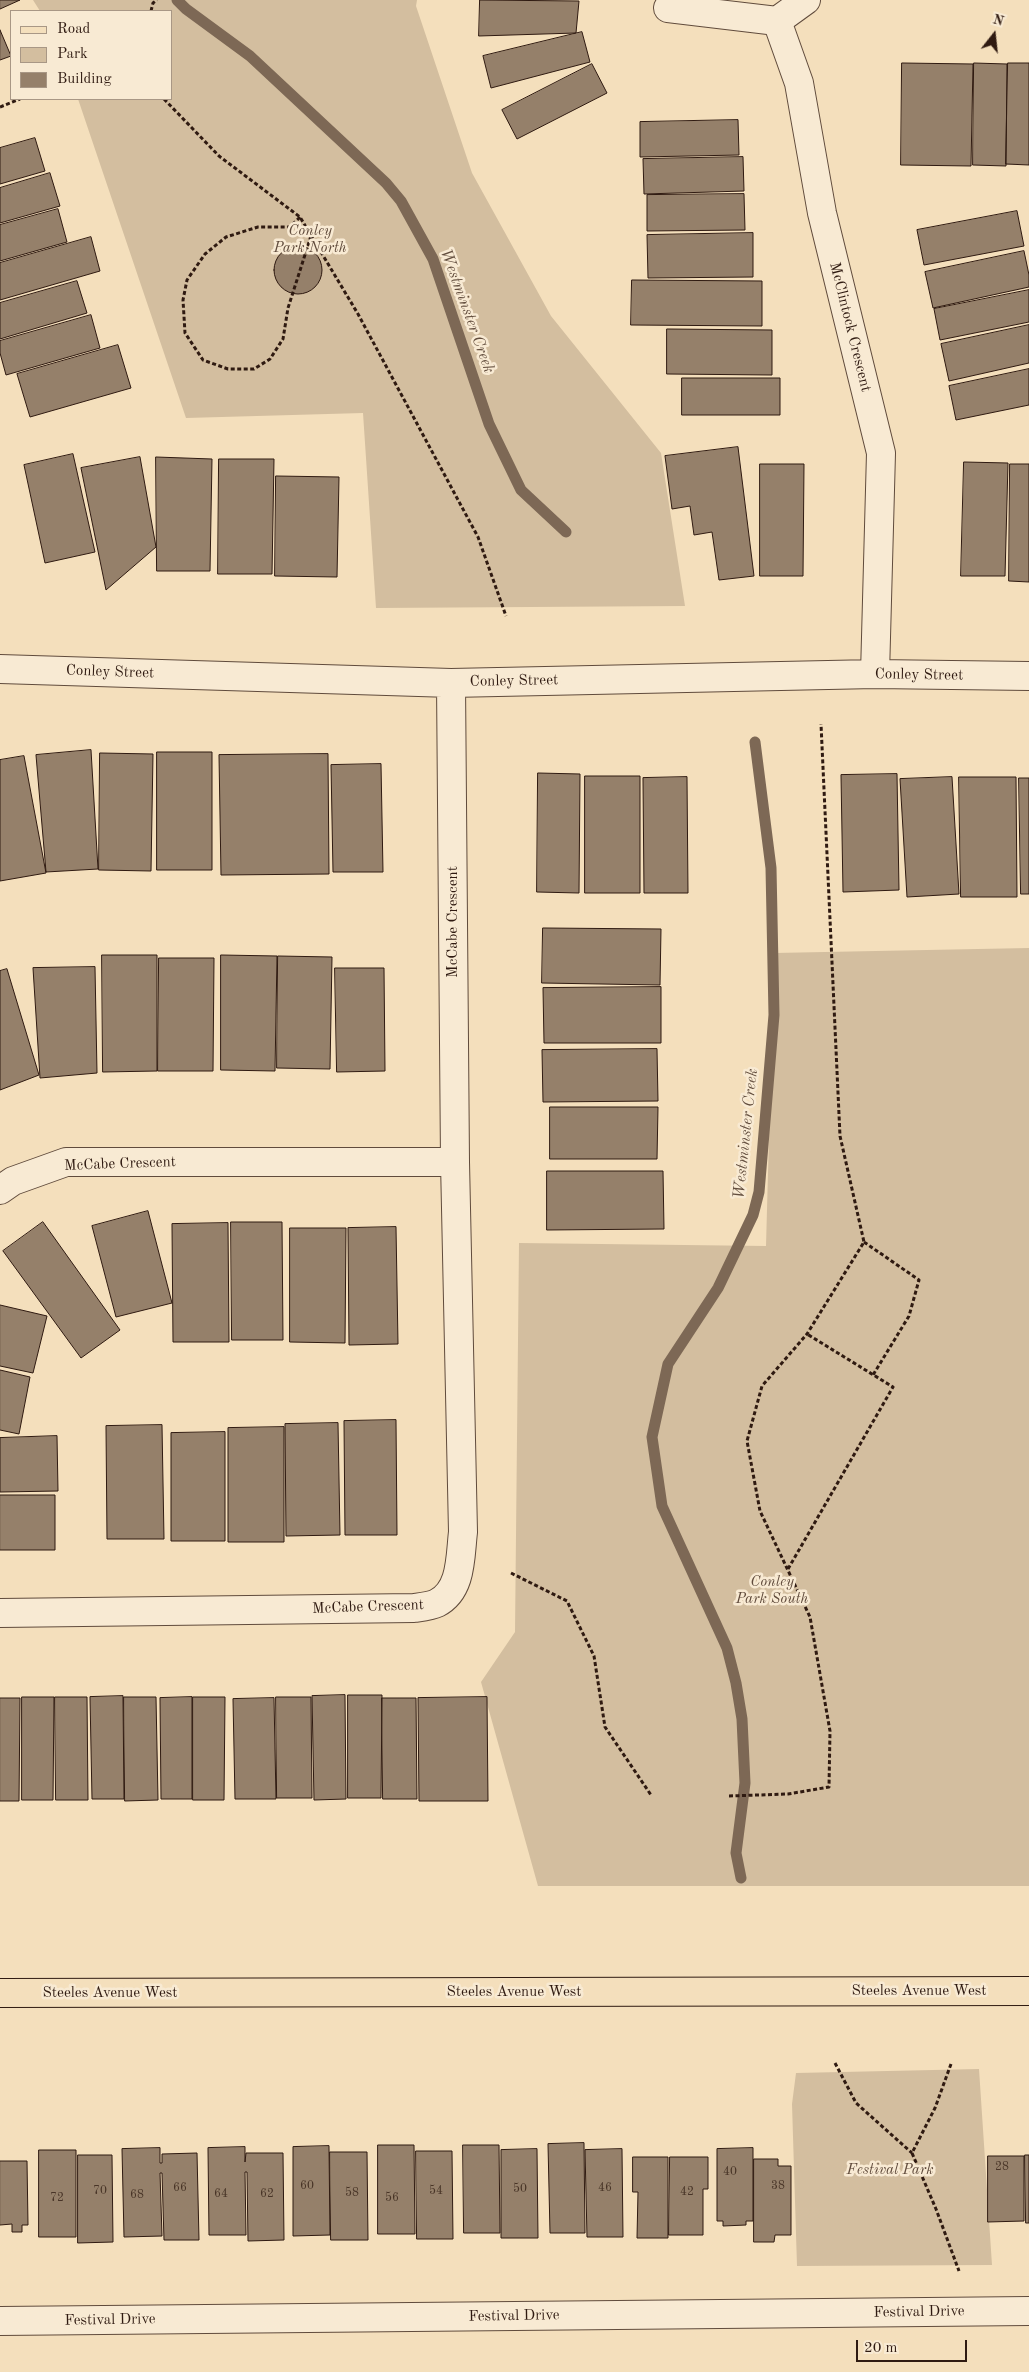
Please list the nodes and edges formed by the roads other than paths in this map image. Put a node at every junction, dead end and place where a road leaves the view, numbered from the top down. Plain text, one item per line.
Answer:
1 (806, 0) edge
2 (668, 8) dead end
3 (777, 21) junction
4 (0, 668) edge
5 (875, 674) junction
6 (1029, 676) edge
7 (451, 683) junction
8 (455, 1162) junction
9 (0, 1190) edge
10 (0, 1613) edge
11 (1029, 1991) edge
12 (0, 1993) edge
13 (1029, 2310) edge
14 (0, 2321) edge

1 - 3 street
2 - 3 street
3 - 5 street, McClintock Crescent
4 - 7 street, Conley Street
5 - 6 street, Conley Street
5 - 7 street, Conley Street
7 - 8 street, McCabe Crescent
8 - 9 street, McCabe Crescent
8 - 10 street, McCabe Crescent
11 - 12 main road, Steeles Avenue West
13 - 14 street, Festival Drive

